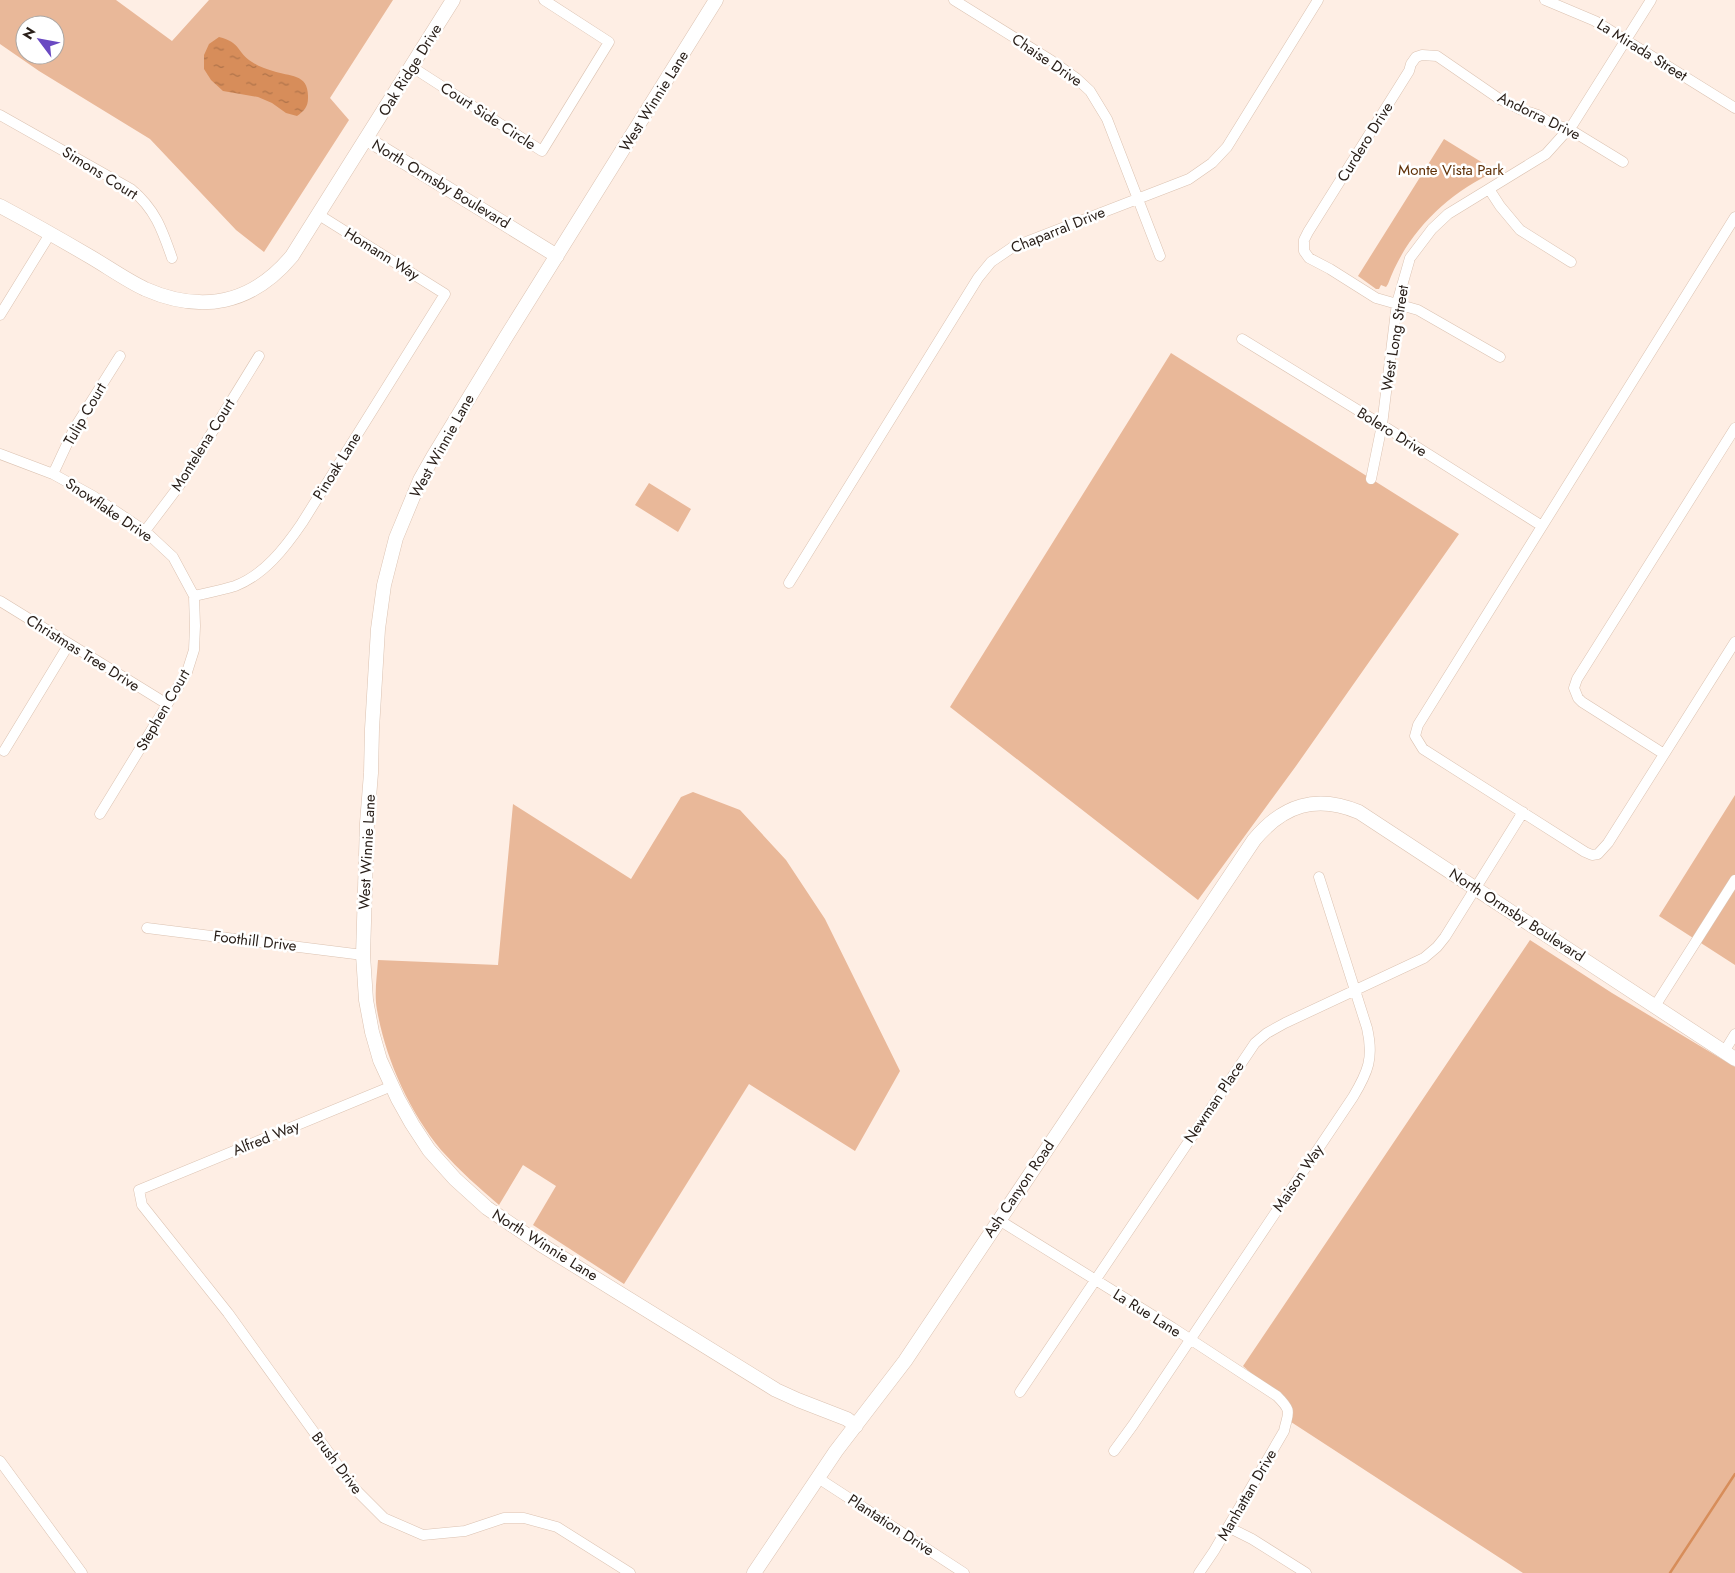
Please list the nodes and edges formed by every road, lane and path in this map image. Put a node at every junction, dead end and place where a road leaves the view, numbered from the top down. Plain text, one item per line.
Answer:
1 (454, 0) edge
2 (544, 0) edge
3 (716, 0) edge
4 (954, 0) edge
5 (1318, 0) edge
6 (1545, 0) edge
7 (1652, 0) edge
8 (1626, 40) junction
9 (1431, 54) joint
10 (412, 68) junction
11 (1735, 108) edge
12 (0, 115) edge
13 (1569, 129) junction
14 (367, 139) junction
15 (1623, 162) dead end
16 (1489, 189) junction
17 (1138, 198) junction
18 (0, 206) edge
19 (319, 214) junction
20 (1735, 217) edge
21 (50, 234) junction
22 (557, 256) junction
23 (1160, 256) dead end
24 (172, 258) dead end
25 (1571, 262) dead end
26 (445, 294) joint
27 (1397, 303) junction
28 (0, 315) edge
29 (1242, 339) dead end
30 (120, 356) dead end
31 (259, 356) dead end
32 (1500, 357) dead end
33 (1382, 425) junction
34 (1735, 428) edge
35 (0, 454) edge
36 (53, 474) junction
37 (1371, 478) dead end
38 (1542, 526) junction
39 (145, 531) junction
40 (789, 583) dead end
41 (194, 596) junction
42 (0, 601) edge
43 (1735, 642) edge
44 (69, 644) junction
45 (167, 704) junction
46 (4, 751) dead end
47 (1664, 754) junction
48 (1288, 810) joint
49 (1523, 812) junction
50 (100, 814) dead end
51 (1319, 877) dead end
52 (1735, 880) edge
53 (1477, 889) junction
54 (147, 928) dead end
55 (363, 955) junction
56 (1355, 991) junction
57 (1655, 1006) junction
58 (1735, 1034) edge
59 (1729, 1055) edge
60 (392, 1086) junction
61 (139, 1190) joint
62 (999, 1220) junction
63 (1095, 1280) junction
64 (1190, 1340) junction
65 (1020, 1392) dead end
66 (1288, 1413) joint
67 (856, 1426) junction
68 (1114, 1451) dead end
69 (0, 1461) edge
70 (818, 1478) junction
71 (1228, 1527) junction
72 (82, 1573) edge
73 (630, 1573) edge
74 (754, 1573) edge
75 (964, 1573) edge
76 (1199, 1573) edge
77 (1306, 1573) edge

1 - 10 street, Oak Ridge Drive
2 - 10 street, Court Side Circle
3 - 22 street, West Winnie Lane
4 - 17 street, Chaise Drive
5 - 17 street, Chaparral Drive
6 - 8 street, La Mirada Street
7 - 8 street, West Long Street
8 - 11 street, La Mirada Street
8 - 13 street, West Long Street
9 - 13 street, Andorra Drive
9 - 27 street, Curdero Drive
10 - 14 street, Oak Ridge Drive
12 - 24 street, Simons Court
13 - 15 street, Andorra Drive
13 - 16 street, West Long Street
14 - 19 street, North Ormsby Boulevard
14 - 22 street, North Ormsby Boulevard
16 - 25 street
16 - 27 street, West Long Street
17 - 23 street, Chaise Drive
17 - 40 street, Chaparral Drive
18 - 21 street, North Ormsby Boulevard
19 - 21 street, North Ormsby Boulevard
19 - 26 street, Homann Way
20 - 38 street
21 - 28 street
22 - 55 street, West Winnie Lane
26 - 41 street, Pinoak Lane
27 - 32 street
27 - 33 street, West Long Street
29 - 33 street, Bolero Drive
30 - 36 street, Tulip Court
31 - 39 street, Montelena Court
33 - 37 street, West Long Street
33 - 38 street, Bolero Drive
34 - 47 street
35 - 36 street, Snowflake Drive
36 - 39 street, Snowflake Drive
38 - 49 street
39 - 41 street, Snowflake Drive
41 - 45 street, Stephen Court
42 - 44 street, Christmas Tree Drive
43 - 47 street
44 - 45 street, Christmas Tree Drive
44 - 46 street
45 - 50 street, Stephen Court
47 - 49 street
48 - 53 street, North Ormsby Boulevard
48 - 62 street, Ash Canyon Road
49 - 53 street, Newman Place
51 - 56 street, Maison Way
52 - 57 street
53 - 56 street, Newman Place
53 - 57 street, North Ormsby Boulevard
54 - 55 street, Foothill Drive
55 - 60 street, North Winnie Lane
56 - 63 street, Newman Place
56 - 64 street, Maison Way
57 - 59 street, North Ormsby Boulevard
58 - 59 street
60 - 61 street, Alfred Way
60 - 67 street, North Winnie Lane
61 - 73 street, Brush Drive
62 - 63 street, La Rue Lane
62 - 67 street, Ash Canyon Road
63 - 64 street, La Rue Lane
63 - 65 street, Newman Place
64 - 66 street, La Rue Lane
64 - 68 street, Maison Way
66 - 71 street, Manhattan Drive
67 - 70 street, Ash Canyon Road
69 - 72 street
70 - 74 street, Ash Canyon Road
70 - 75 street, Plantation Drive
71 - 76 street, Manhattan Drive
71 - 77 street

